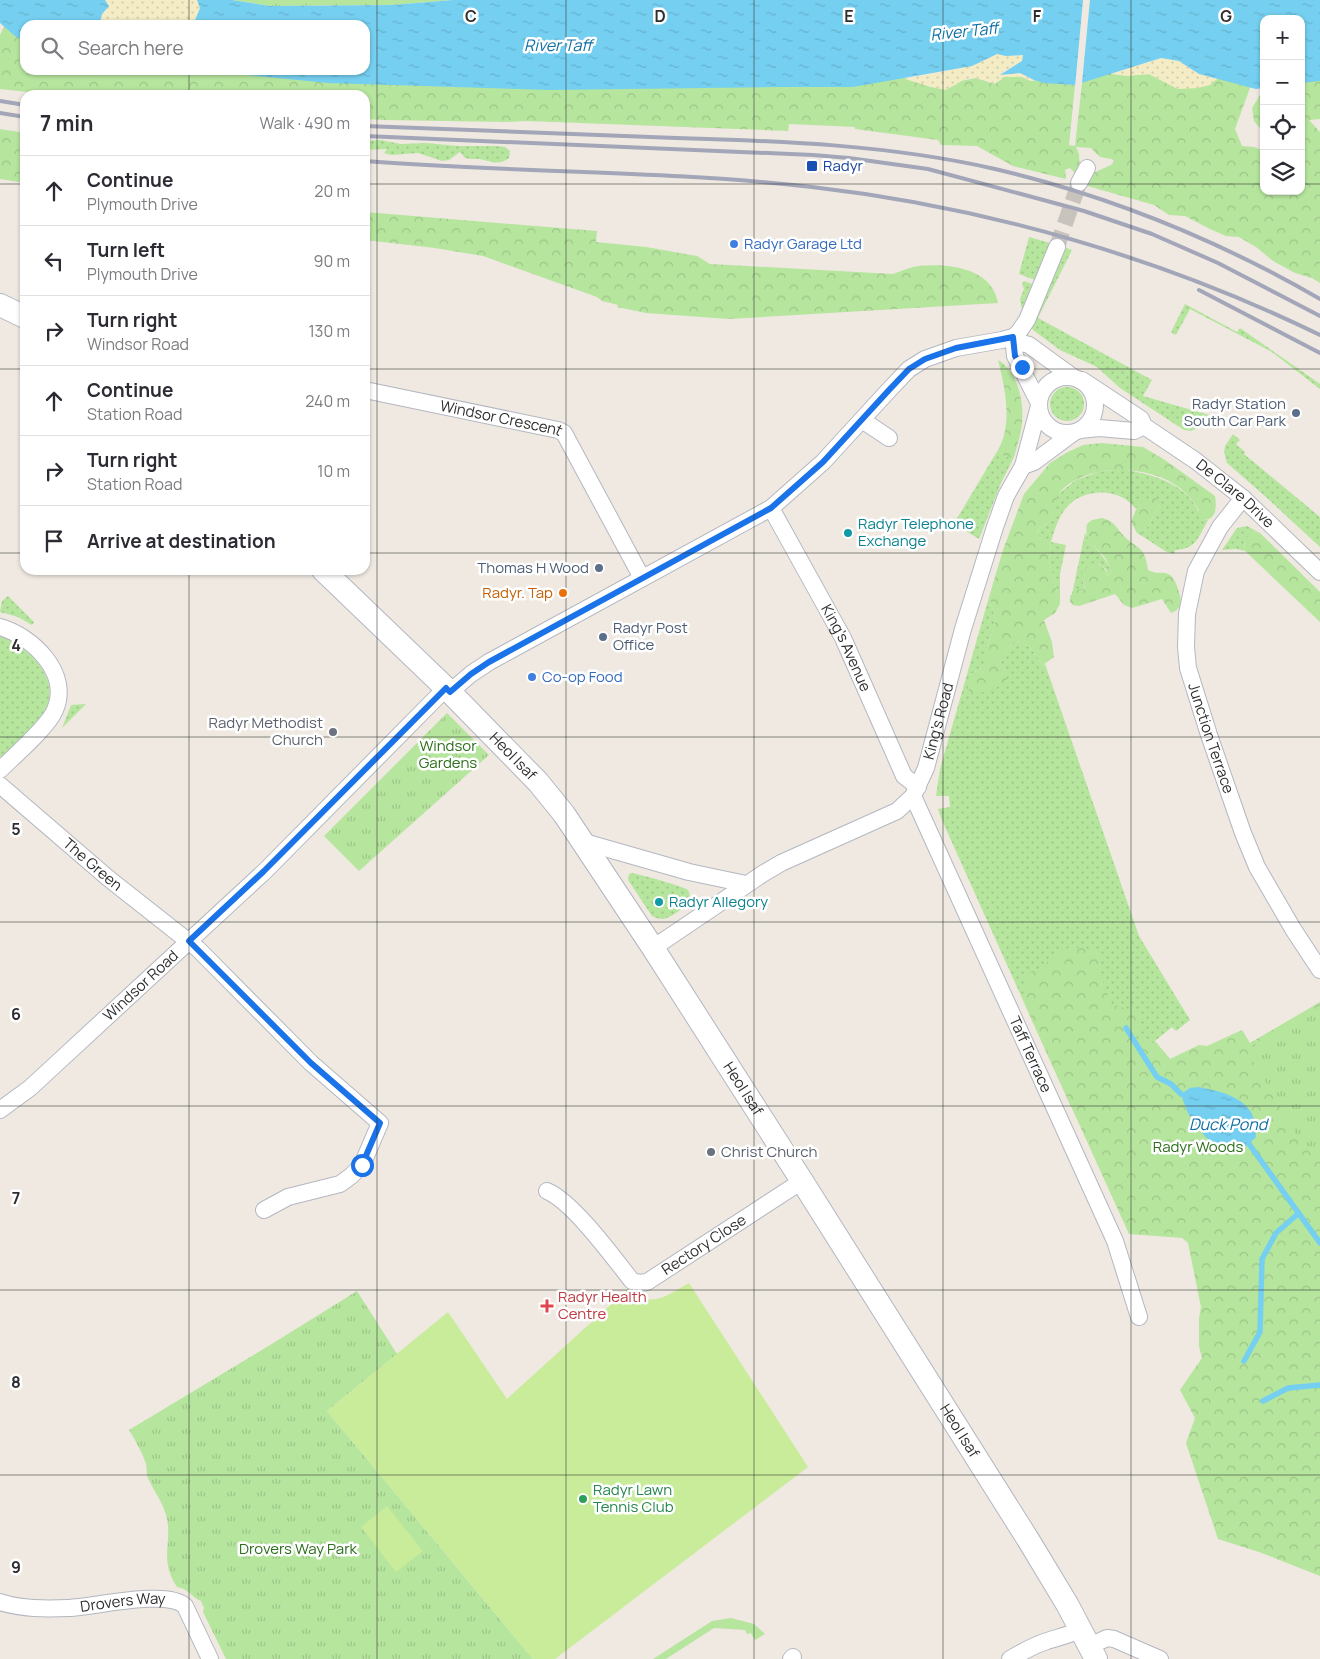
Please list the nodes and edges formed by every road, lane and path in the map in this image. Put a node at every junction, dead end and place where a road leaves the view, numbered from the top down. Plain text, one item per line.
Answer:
1 (1087, 168) dead end
2 (1079, 183) tunnel mouth
3 (1057, 247) tunnel mouth
4 (0, 305) edge
5 (20, 315) edge
6 (1014, 339) junction
7 (1077, 379) junction
8 (370, 391) edge
9 (1039, 404) junction
10 (862, 420) junction
11 (1144, 426) junction
12 (1077, 431) junction
13 (889, 438) dead end
14 (1023, 466) junction
15 (1243, 498) junction
16 (771, 508) junction
17 (1320, 572) edge
18 (328, 575) edge
19 (642, 578) junction
20 (0, 626) edge
21 (448, 690) junction
22 (0, 770) edge
23 (0, 785) edge
24 (915, 792) junction
25 (584, 842) junction
26 (746, 884) junction
27 (189, 941) junction
28 (652, 948) junction
29 (1320, 970) edge
30 (0, 1110) edge
31 (802, 1180) junction
32 (547, 1191) dead end
33 (264, 1210) dead end
34 (1139, 1317) dead end
35 (0, 1602) edge
36 (1089, 1645) edge
37 (210, 1659) edge
38 (1010, 1659) edge
39 (1160, 1659) edge

1 - 2 street
3 - 6 street
4 - 5 main road
6 - 7 street, De Clare Drive
6 - 9 street
6 - 10 street, Windsor Road
7 - 9 street, King's Road
7 - 11 street, De Clare Drive
7 - 12 street
8 - 19 street, Windsor Crescent
9 - 12 street
9 - 14 street, King's Road
10 - 13 street
10 - 16 street, Windsor Road
11 - 12 street
11 - 15 street, De Clare Drive
12 - 14 street
14 - 24 street, King's Road
15 - 17 street, De Clare Drive
15 - 29 street, Junction Terrace
16 - 19 street, Windsor Road
16 - 24 street, King's Avenue
18 - 21 main road, Heol Isaf
19 - 21 street, Windsor Road
20 - 22 street
21 - 25 main road, Heol Isaf
21 - 27 street, Windsor Road
23 - 27 street, The Green
24 - 26 street, King's Road
24 - 34 street, Taff Terrace
25 - 26 street
25 - 28 main road, Heol Isaf
26 - 28 street, King's Road
27 - 30 street, Windsor Road
27 - 33 street, The Green
28 - 31 main road, Heol Isaf
31 - 32 street, Rectory Close
31 - 36 main road, Heol Isaf
35 - 37 street, Drovers Way
36 - 38 street
36 - 39 street

